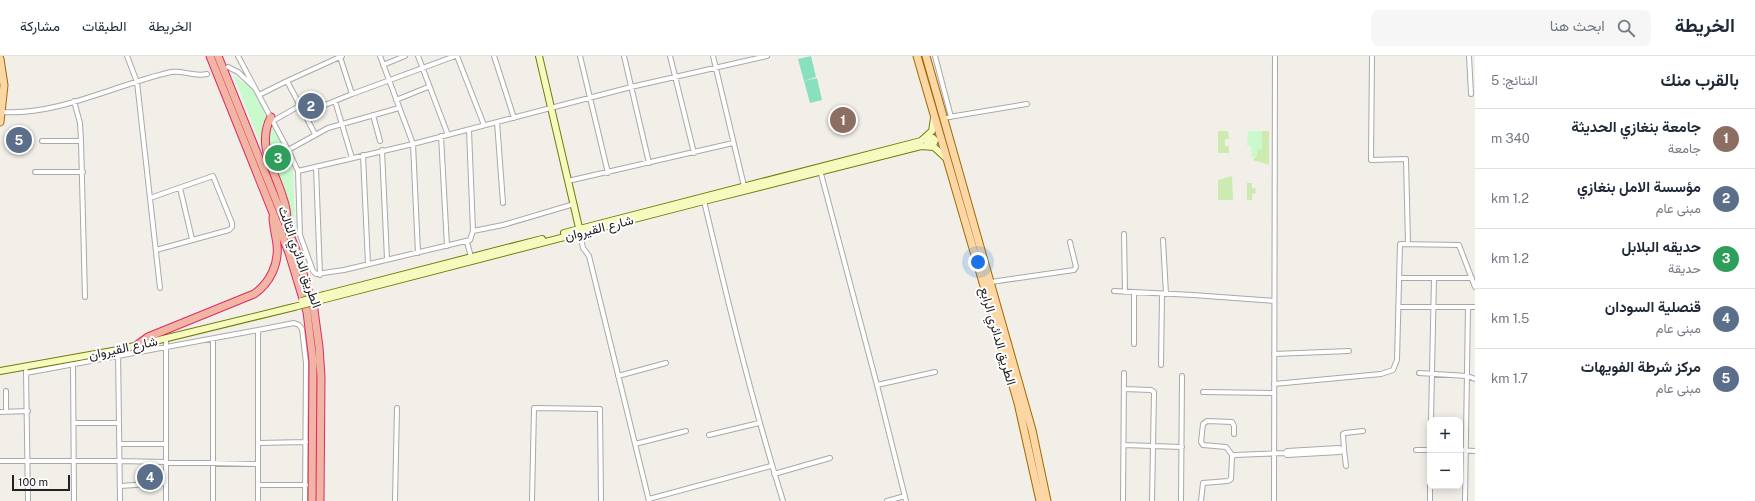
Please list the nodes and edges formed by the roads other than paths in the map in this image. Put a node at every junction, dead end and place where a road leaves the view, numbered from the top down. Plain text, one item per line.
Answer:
1 (127, 56) edge
2 (210, 56) edge
3 (218, 56) edge
4 (238, 56) edge
5 (341, 56) edge
6 (380, 56) edge
7 (405, 56) edge
8 (418, 56) edge
9 (456, 56) edge
10 (494, 56) edge
11 (539, 56) edge
12 (580, 56) edge
13 (624, 56) edge
14 (670, 56) edge
15 (712, 56) edge
16 (767, 56) edge
17 (917, 56) edge
18 (926, 56) edge
19 (935, 56) edge
20 (1275, 56) edge
21 (1372, 56) edge
22 (1469, 56) edge
23 (0, 58) edge
24 (753, 58) edge
25 (383, 65) junction
26 (228, 67) dead end
27 (422, 68) junction
28 (715, 68) junction
29 (207, 74) dead end
30 (675, 77) junction
31 (287, 81) junction
32 (389, 81) junction
33 (137, 82) junction
34 (428, 87) junction
35 (631, 87) junction
36 (256, 88) junction
37 (352, 94) junction
38 (1471, 94) dead end
39 (259, 95) junction
40 (590, 98) junction
41 (396, 100) junction
42 (74, 101) junction
43 (336, 101) junction
44 (1027, 104) dead end
45 (299, 106) junction
46 (552, 107) junction
47 (399, 108) junction
48 (2, 112) junction
49 (303, 114) junction
50 (373, 115) junction
51 (934, 117) junction
52 (947, 117) junction
53 (514, 118) junction
54 (272, 119) junction
55 (0, 122) edge
56 (497, 122) junction
57 (343, 123) junction
58 (484, 125) junction
59 (469, 130) junction
60 (315, 134) junction
61 (448, 135) junction
62 (441, 136) junction
63 (42, 141) dead end
64 (81, 141) junction
65 (380, 141) dead end
66 (734, 143) junction
67 (923, 143) junction
68 (413, 144) junction
69 (288, 150) junction
70 (382, 150) junction
71 (694, 153) junction
72 (363, 155) junction
73 (352, 158) junction
74 (948, 161) junction
75 (649, 163) junction
76 (316, 167) junction
77 (820, 169) junction
78 (298, 171) junction
79 (35, 172) dead end
80 (83, 172) junction
81 (608, 173) junction
82 (568, 181) junction
83 (744, 186) junction
84 (180, 188) junction
85 (150, 198) junction
86 (704, 201) junction
87 (503, 203) dead end
88 (574, 204) junction
89 (273, 212) junction
90 (288, 228) junction
91 (473, 231) junction
92 (580, 231) junction
93 (1124, 234) dead end
94 (192, 240) junction
95 (1163, 240) dead end
96 (467, 242) junction
97 (1070, 242) dead end
98 (1408, 244) junction
99 (447, 246) junction
100 (156, 250) junction
101 (418, 253) junction
102 (471, 257) junction
103 (387, 259) junction
104 (368, 264) junction
105 (320, 275) junction
106 (1399, 278) junction
107 (1434, 278) junction
108 (1472, 278) junction
109 (991, 282) junction
110 (1475, 287) edge
111 (160, 288) dead end
112 (1114, 291) dead end
113 (1125, 292) junction
114 (1134, 292) junction
115 (1164, 294) junction
116 (85, 297) dead end
117 (324, 297) junction
118 (1274, 301) junction
119 (1398, 307) junction
120 (1433, 307) junction
121 (1468, 307) junction
122 (1475, 307) edge
123 (258, 330) junction
124 (166, 339) junction
125 (213, 339) junction
126 (1134, 344) dead end
127 (138, 345) junction
128 (166, 348) junction
129 (1349, 351) dead end
130 (118, 353) junction
131 (1274, 354) junction
132 (666, 363) dead end
133 (73, 365) junction
134 (1161, 365) dead end
135 (26, 370) junction
136 (0, 371) edge
137 (935, 372) dead end
138 (1124, 373) dead end
139 (1419, 373) dead end
140 (1432, 374) junction
141 (618, 376) junction
142 (1182, 376) dead end
143 (1467, 376) junction
144 (1475, 379) edge
145 (1274, 384) junction
146 (877, 385) junction
147 (1124, 389) junction
148 (6, 391) dead end
149 (1203, 392) dead end
150 (1274, 393) junction
151 (397, 408) dead end
152 (28, 411) junction
153 (0, 412) edge
154 (6, 412) junction
155 (1431, 417) edge
156 (74, 423) junction
157 (119, 423) junction
158 (759, 423) junction
159 (686, 430) dead end
160 (1363, 431) dead end
161 (1234, 434) dead end
162 (709, 435) dead end
163 (306, 442) junction
164 (258, 443) junction
165 (119, 444) junction
166 (166, 444) junction
167 (634, 444) junction
168 (1124, 445) junction
169 (1153, 446) junction
170 (1182, 447) junction
171 (1343, 450) junction
172 (1416, 450) dead end
173 (1427, 450) edge
174 (1466, 450) junction
175 (1475, 451) edge
176 (1274, 454) junction
177 (1233, 456) junction
178 (830, 458) dead end
179 (27, 461) junction
180 (119, 461) junction
181 (0, 462) edge
182 (74, 462) junction
183 (165, 463) junction
184 (212, 464) junction
185 (258, 464) junction
186 (1036, 465) junction
187 (771, 466) junction
188 (1346, 466) dead end
189 (774, 474) junction
190 (166, 483) junction
191 (258, 485) junction
192 (306, 485) junction
193 (120, 486) junction
194 (1430, 489) edge
195 (905, 496) junction
196 (649, 500) edge
197 (28, 501) edge
198 (74, 501) edge
199 (120, 501) edge
200 (166, 501) edge
201 (213, 501) edge
202 (258, 501) edge
203 (305, 501) edge
204 (312, 501) edge
205 (320, 501) edge
206 (395, 501) edge
207 (532, 501) edge
208 (601, 501) edge
209 (783, 501) edge
210 (887, 501) edge
211 (906, 501) edge
212 (1040, 501) edge
213 (1047, 501) edge
214 (1123, 501) edge
215 (1152, 501) edge
216 (1181, 501) edge
217 (1202, 501) edge
218 (1274, 501) edge
219 (1430, 501) edge
220 (1465, 501) edge

1 - 33 street
2 - 89 highway, الطريق الدائري الثالث
3 - 90 highway, الطريق الدائري الثالث
4 - 36 street
5 - 31 street
5 - 37 street
6 - 25 street
7 - 25 street
8 - 27 street
9 - 27 street
9 - 58 street
10 - 53 street
11 - 46 main road
12 - 40 street
13 - 35 street
14 - 30 street
15 - 28 street
16 - 24 street
17 - 51 main road, الطريق الدائري الرابع
18 - 52 main road, الطريق الدائري الرابع
19 - 52 street
20 - 118 street
21 - 98 street
22 - 38 street
23 - 48 main road
24 - 28 street
25 - 32 street
26 - 36 street
27 - 32 street
27 - 34 street
28 - 30 street
28 - 66 street
29 - 33 street
30 - 35 street
30 - 71 street
31 - 39 street
31 - 45 street
32 - 37 street
32 - 41 street
33 - 42 street
33 - 85 street
34 - 41 street
34 - 61 street
35 - 40 street
35 - 75 street
36 - 39 street
37 - 43 street
39 - 54 street
40 - 46 street
40 - 81 street
41 - 47 street
42 - 48 street
42 - 64 street
43 - 49 street
43 - 57 street
44 - 52 street
45 - 49 street
45 - 54 street
46 - 53 street
46 - 82 main road
47 - 50 street
47 - 68 street
48 - 55 main road
49 - 60 street
50 - 57 street
50 - 65 street
51 - 67 main road
51 - 74 main road, الطريق الدائري الرابع
52 - 109 main road, الطريق الدائري الرابع
53 - 56 street
54 - 69 street
54 - 90 highway
56 - 58 street
56 - 87 street
57 - 60 street
57 - 73 street
58 - 59 street
59 - 61 street
59 - 91 street
60 - 69 street
61 - 62 street
62 - 68 street
62 - 99 street
63 - 64 street
64 - 80 street
66 - 71 street
66 - 83 street
67 - 74 main road
67 - 77 main road, شارع القيروان
68 - 70 street
68 - 101 street
69 - 78 street
70 - 72 street
70 - 103 street
71 - 75 street
72 - 73 street
72 - 104 street
73 - 76 street
74 - 186 main road, الطريق الدائري الرابع
75 - 81 street
76 - 78 street
76 - 105 street
77 - 83 main road, شارع القيروان
77 - 86 main road, شارع القيروان
77 - 146 street
78 - 105 street
79 - 80 street
80 - 116 street
81 - 82 street
82 - 88 main road
83 - 92 main road, شارع القيروان
84 - 85 street
84 - 94 street
84 - 94 street
85 - 100 street
86 - 92 main road, شارع القيروان
86 - 158 street
88 - 91 street
88 - 92 main road
89 - 127 highway
89 - 204 highway, الطريق الدائري الثالث
90 - 205 highway, الطريق الدائري الثالث
91 - 96 street
92 - 102 main road, شارع القيروان
92 - 117 main road, شارع القيروان
92 - 141 street
93 - 113 street
94 - 100 street
95 - 115 street
96 - 99 street
96 - 102 street
97 - 109 street
98 - 106 street
98 - 108 street
99 - 101 street
100 - 111 street
101 - 103 street
102 - 117 main road, شارع القيروان
103 - 104 street
104 - 105 street
106 - 107 street
106 - 119 street
107 - 108 street
107 - 120 street
108 - 110 street
109 - 186 main road, الطريق الدائري الرابع
112 - 113 street
113 - 114 street
114 - 115 street
114 - 126 street
115 - 118 street
115 - 134 street
117 - 124 main road, شارع القيروان, bridge
118 - 131 street
119 - 120 street
119 - 145 street
120 - 121 street
120 - 140 street
121 - 122 street
121 - 143 street
123 - 125 street
123 - 163 street
123 - 164 street
124 - 127 main road, شارع القيروان
124 - 128 street
125 - 128 street
125 - 184 street
127 - 130 main road, شارع القيروان
128 - 130 street
128 - 166 street
129 - 131 street
130 - 133 street
130 - 135 main road, شارع القيروان
130 - 157 street
131 - 145 street
132 - 141 street
133 - 135 street
133 - 156 street
135 - 136 main road, شارع القيروان
135 - 152 street
137 - 146 street
138 - 147 street
139 - 140 street
140 - 143 street
140 - 155 street
141 - 167 street
142 - 170 street
143 - 144 street
143 - 174 street
145 - 150 street
146 - 195 street
147 - 168 street
147 - 169 street
148 - 154 street
149 - 150 street
150 - 176 street
151 - 206 street
152 - 154 street
152 - 179 street
153 - 154 street
156 - 157 street
156 - 182 street
157 - 165 street
158 - 162 street
158 - 187 street
159 - 167 street
160 - 171 street
161 - 177 street
163 - 164 street
163 - 192 street
164 - 185 street
165 - 166 street
165 - 180 street
166 - 183 street
167 - 196 street
168 - 169 street
168 - 214 street
169 - 170 street
169 - 215 street
170 - 216 street
171 - 176 street
171 - 188 street
172 - 173 street
174 - 175 street
174 - 220 street
176 - 177 street
176 - 218 street
177 - 217 street
178 - 189 street
179 - 181 street
179 - 182 street
179 - 197 street
180 - 182 street
180 - 183 street
180 - 193 street
182 - 198 street
183 - 184 street
183 - 190 street
184 - 185 street
184 - 201 street
185 - 191 street
186 - 212 main road, الطريق الدائري الرابع
186 - 213 main road, الطريق الدائري الرابع
187 - 189 street
187 - 196 street
189 - 209 street
190 - 193 street
190 - 200 street
191 - 192 street
191 - 202 street
192 - 203 street
193 - 199 street
194 - 219 street
195 - 210 street
195 - 211 street
207 - 208 street

